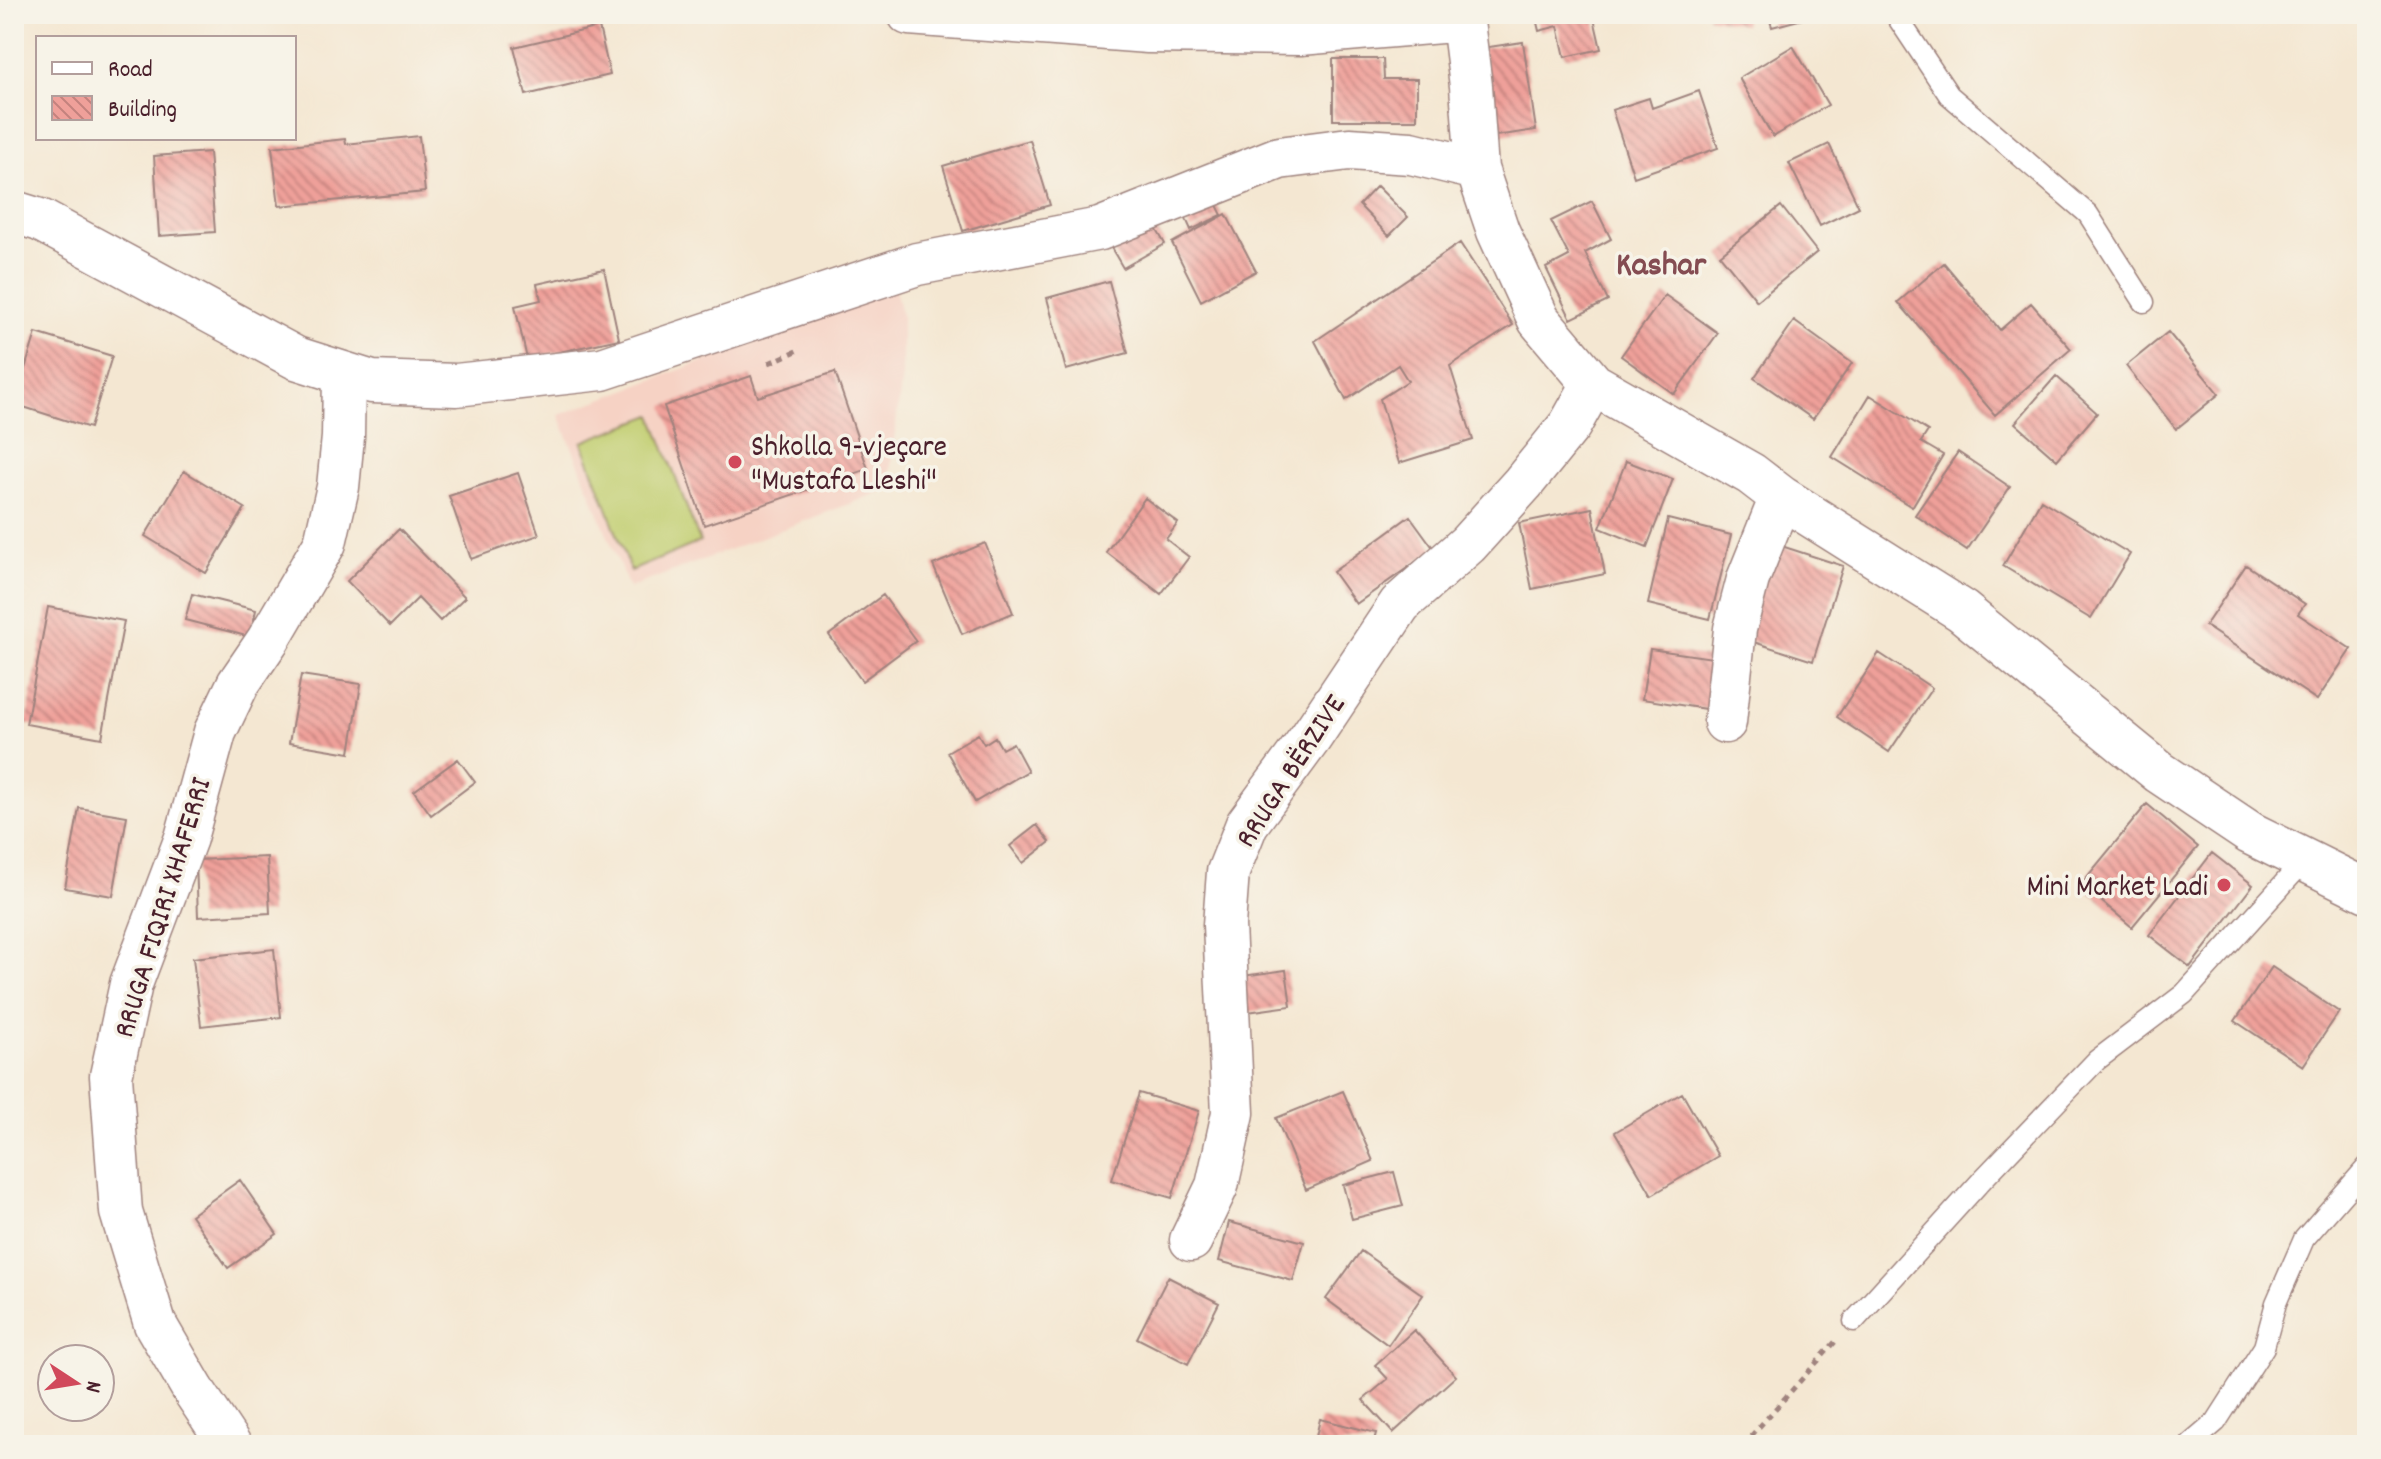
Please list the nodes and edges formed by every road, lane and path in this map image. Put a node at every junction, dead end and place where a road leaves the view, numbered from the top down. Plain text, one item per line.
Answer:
1 (909, 14) edge
2 (1895, 14) edge
3 (1463, 17) edge
4 (1477, 169) junction
5 (14, 212) edge
6 (2144, 302) dead end
7 (344, 376) junction
8 (1593, 384) junction
9 (1781, 497) junction
10 (1725, 722) dead end
11 (2304, 861) junction
12 (2367, 891) edge
13 (2367, 1167) edge
14 (1191, 1240) dead end
15 (1854, 1321) joint
16 (230, 1445) edge
17 (1743, 1445) edge
18 (2189, 1445) edge

1 - 3 street
2 - 6 lane
3 - 4 street
4 - 7 street
4 - 8 street
5 - 7 street
7 - 16 street, RRUGA FIQIRI XHAFERRI
8 - 9 street
8 - 14 street, RRUGA BËRZIVE
9 - 10 street
9 - 11 street
11 - 12 street
11 - 15 lane
13 - 18 lane
15 - 17 path

